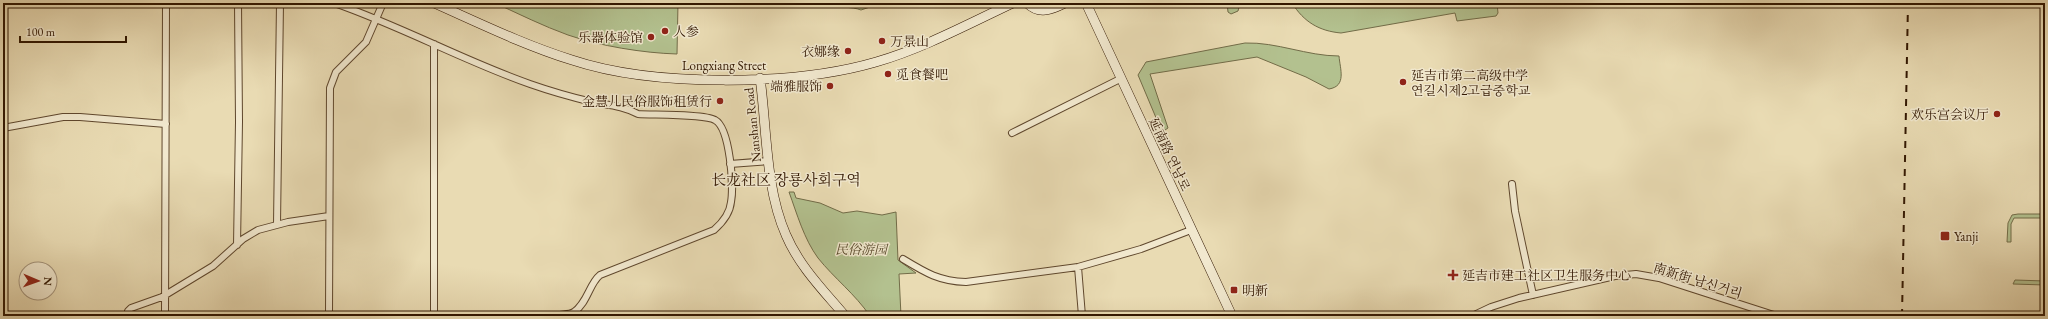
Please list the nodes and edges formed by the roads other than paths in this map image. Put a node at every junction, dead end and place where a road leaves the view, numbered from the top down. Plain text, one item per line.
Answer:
1 (166, 3) edge
2 (238, 3) edge
3 (280, 3) edge
4 (334, 3) edge
5 (383, 3) edge
6 (434, 3) edge
7 (1013, 3) edge
8 (1027, 3) edge
9 (1064, 3) edge
10 (1086, 3) edge
11 (376, 19) junction
12 (434, 44) junction
13 (760, 78) junction
14 (1120, 79) junction
15 (166, 124) junction
16 (3, 128) edge
17 (1012, 133) dead end
18 (769, 161) junction
19 (730, 164) junction
20 (1512, 184) dead end
21 (329, 216) junction
22 (277, 224) junction
23 (1191, 230) junction
24 (237, 245) junction
25 (903, 259) dead end
26 (1078, 267) junction
27 (165, 295) junction
28 (1533, 295) junction
29 (127, 316) edge
30 (165, 316) edge
31 (329, 316) edge
32 (434, 316) edge
33 (555, 316) edge
34 (845, 316) edge
35 (1082, 316) edge
36 (1232, 316) edge
37 (1472, 316) edge
38 (1777, 316) edge

1 - 15 street
2 - 24 street
3 - 22 street
4 - 11 street
5 - 11 street
6 - 13 street, Longxiang Street
7 - 13 street, Longxiang Street
8 - 9 street
10 - 14 street, 延南路 연남로
11 - 12 street
11 - 21 street
12 - 19 street
12 - 32 street
13 - 18 street, Nanshan Road
14 - 17 street
14 - 23 street, 延南路 연남로
15 - 16 street
15 - 27 street
18 - 19 street
18 - 34 street, Nanshan Road
19 - 33 street
20 - 28 street
21 - 22 street
21 - 31 street
22 - 24 street
23 - 26 street
23 - 36 street, 延南路 연남로
24 - 27 street
25 - 26 street
26 - 35 street
27 - 29 street
27 - 30 street
28 - 37 street, 南新街 남신거리
28 - 38 street, 南新街 남신거리

